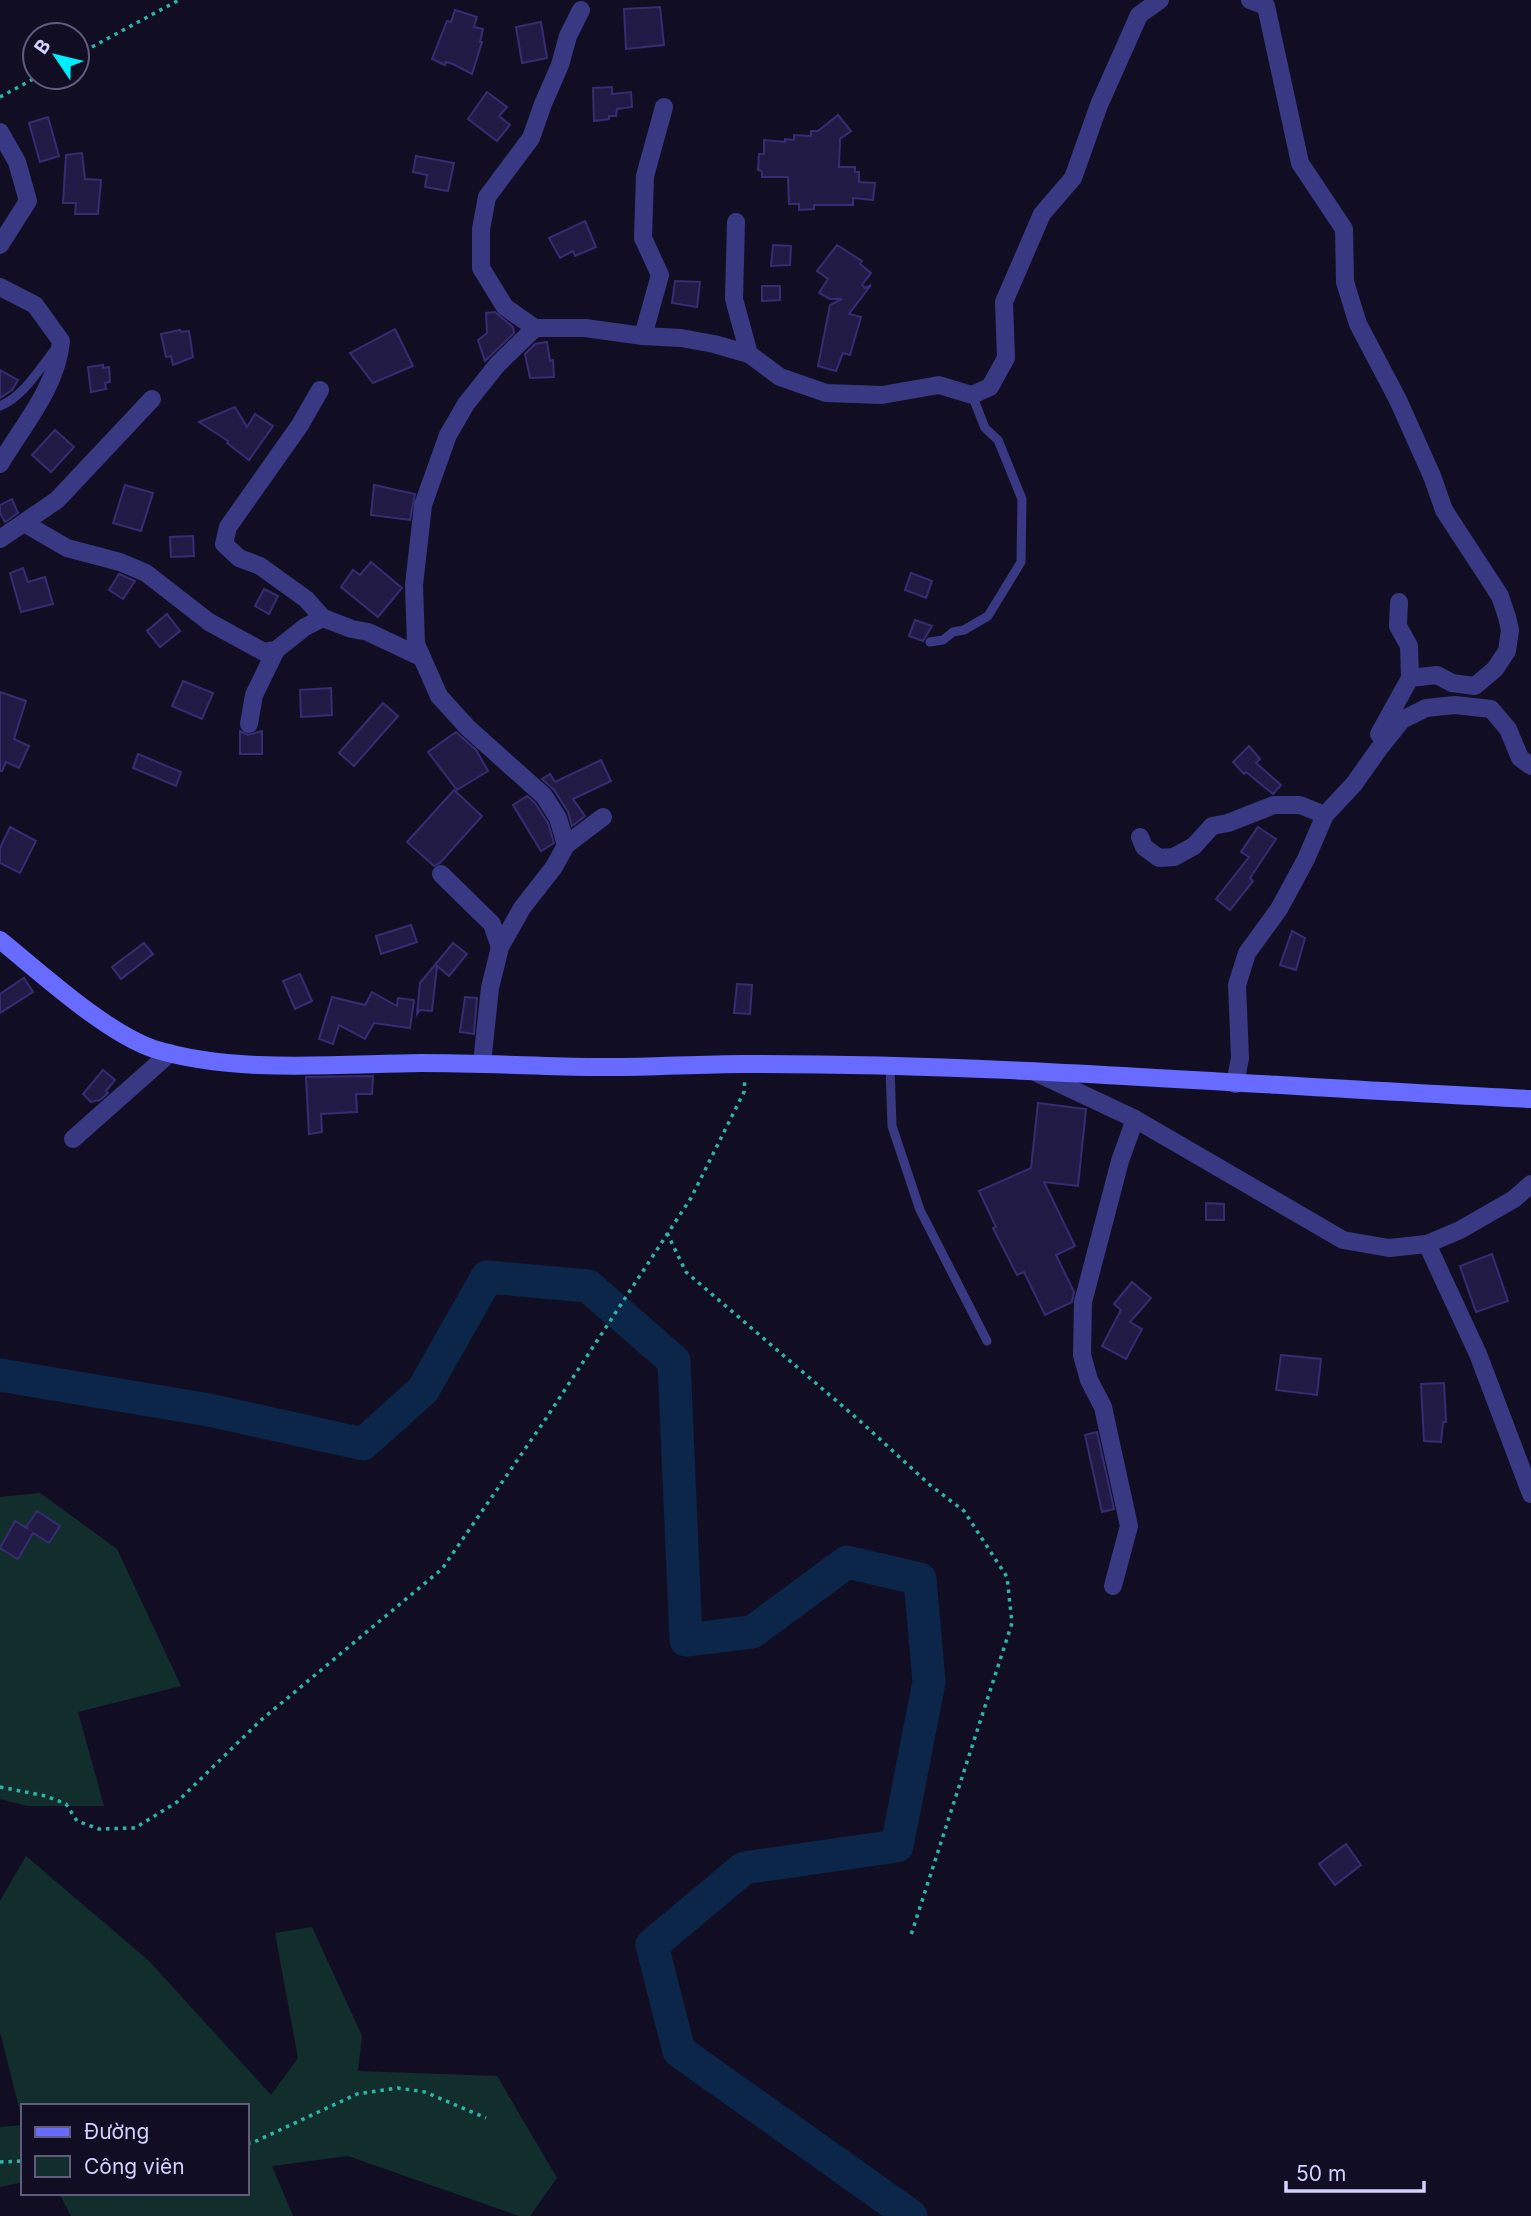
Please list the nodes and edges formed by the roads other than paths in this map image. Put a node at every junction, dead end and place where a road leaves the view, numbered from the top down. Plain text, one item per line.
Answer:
1 (1160, 0) edge
2 (1250, 0) edge
3 (581, 10) dead end
4 (664, 107) dead end
5 (0, 132) edge
6 (736, 222) dead end
7 (0, 245) edge
8 (0, 287) edge
9 (535, 327) junction
10 (643, 337) junction
11 (61, 341) junction
12 (748, 354) junction
13 (320, 390) dead end
14 (972, 395) junction
15 (152, 399) dead end
16 (0, 407) edge
17 (0, 464) edge
18 (24, 523) junction
19 (0, 539) edge
20 (1399, 602) dead end
21 (323, 618) junction
22 (930, 642) dead end
23 (276, 650) junction
24 (421, 657) junction
25 (1410, 678) junction
26 (249, 724) dead end
27 (1531, 766) edge
28 (1354, 784) junction
29 (1325, 815) junction
30 (603, 817) dead end
31 (1140, 837) dead end
32 (566, 845) junction
33 (441, 874) dead end
34 (0, 940) edge
35 (500, 947) junction
36 (170, 1053) junction
37 (482, 1063) junction
38 (890, 1068) junction
39 (1032, 1071) junction
40 (1235, 1084) junction
41 (1531, 1099) edge
42 (1135, 1119) junction
43 (73, 1139) dead end
44 (1531, 1184) edge
45 (1427, 1244) junction
46 (987, 1341) dead end
47 (1531, 1494) edge
48 (1113, 1586) dead end

1 - 14 street
2 - 25 street
3 - 9 street
4 - 10 street
5 - 7 street
6 - 12 street
8 - 11 street
9 - 10 street
9 - 24 street
10 - 12 street
11 - 16 lane
11 - 17 street
12 - 14 street
13 - 21 street
14 - 22 lane
15 - 18 street
18 - 19 street
18 - 23 street
20 - 25 street
21 - 23 street
21 - 24 street
23 - 26 street
24 - 32 street
25 - 28 street
27 - 28 street
28 - 29 street
29 - 31 street
29 - 40 street
30 - 32 street
32 - 35 street
33 - 35 street
34 - 36 street
35 - 37 street
36 - 37 street
36 - 43 street
37 - 38 street
38 - 39 street
38 - 46 lane
39 - 40 street
39 - 42 street
40 - 41 street
42 - 45 street
42 - 48 street
44 - 45 street
45 - 47 street

